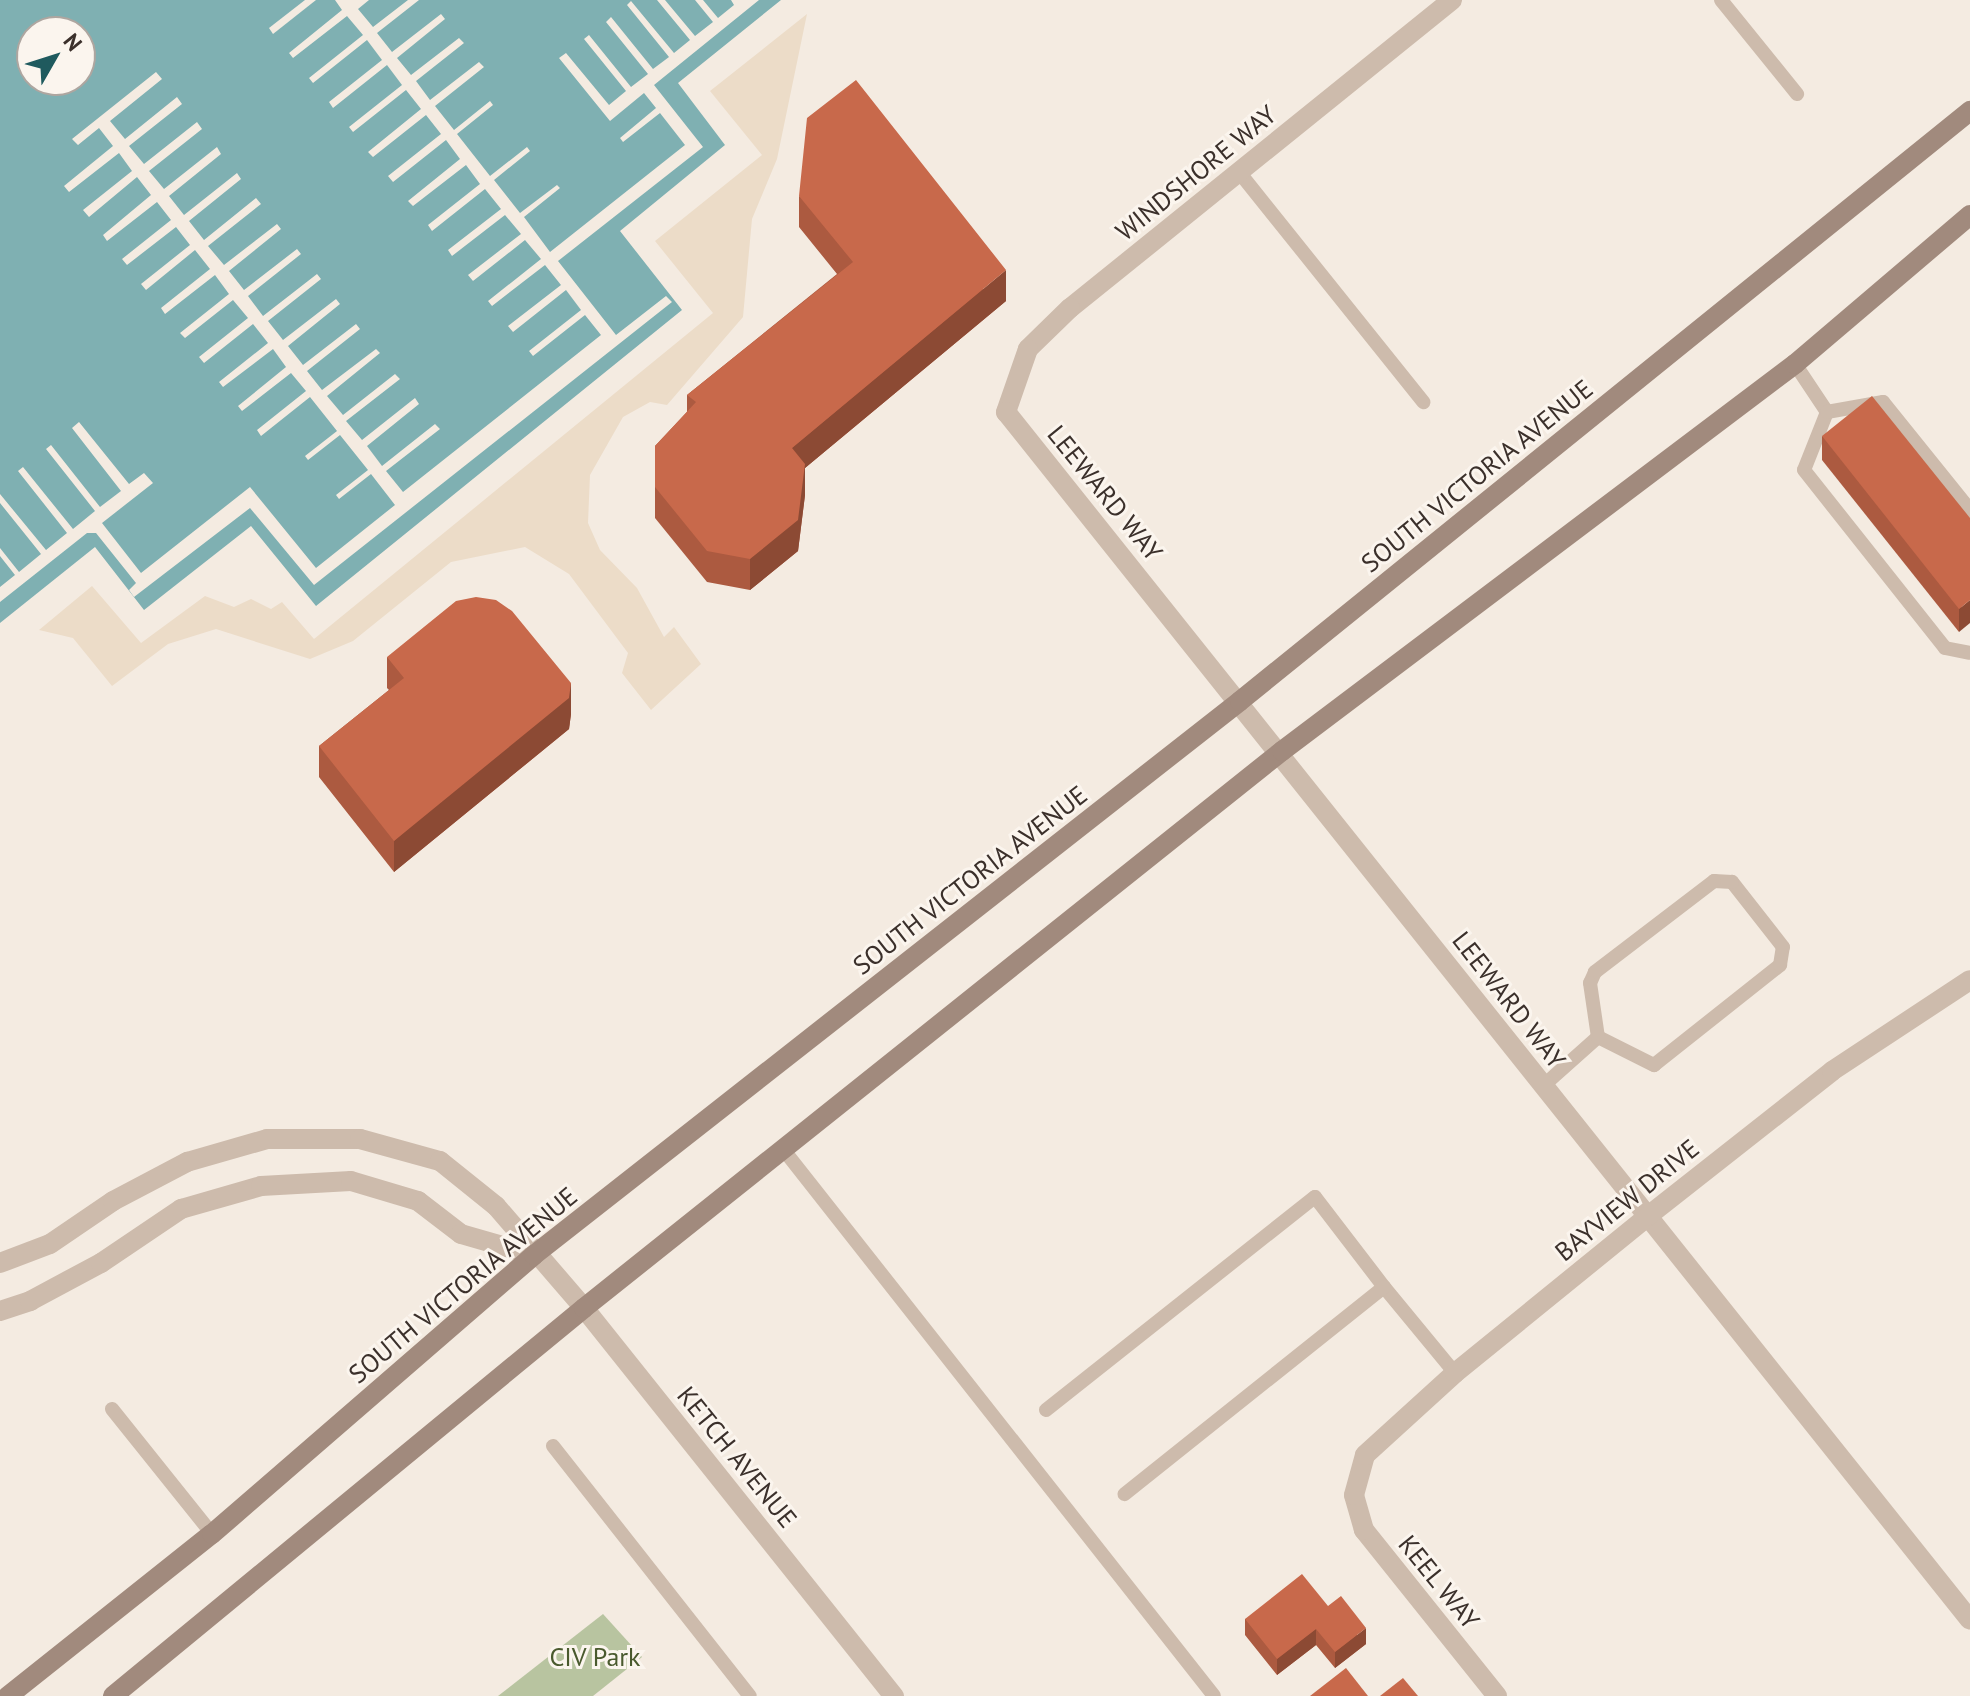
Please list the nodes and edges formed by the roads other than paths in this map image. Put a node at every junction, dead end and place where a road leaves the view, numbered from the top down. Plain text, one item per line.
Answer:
1 (1452, 0) edge
2 (1721, 0) edge
3 (1797, 94) dead end
4 (1970, 111) edge
5 (1239, 172) junction
6 (1970, 215) edge
7 (1795, 364) junction
8 (1423, 402) dead end
9 (1006, 412) joint
10 (1827, 412) junction
11 (1970, 510) edge
12 (1970, 653) edge
13 (1240, 701) junction
14 (1282, 751) junction
15 (1970, 980) edge
16 (1598, 1037) junction
17 (1543, 1086) junction
18 (783, 1149) junction
19 (1648, 1216) junction
20 (534, 1255) junction
21 (0, 1263) edge
22 (1384, 1287) junction
23 (584, 1308) junction
24 (0, 1311) edge
25 (1455, 1373) junction
26 (112, 1409) dead end
27 (1046, 1410) dead end
28 (553, 1446) dead end
29 (1125, 1494) dead end
30 (1354, 1495) joint
31 (212, 1534) junction
32 (1970, 1620) edge
33 (8, 1696) edge
34 (113, 1696) edge
35 (750, 1696) edge
36 (894, 1696) edge
37 (1214, 1696) edge
38 (1497, 1696) edge

1 - 5 street, WINDSHORE WAY
2 - 3 lane
4 - 13 main road, SOUTH VICTORIA AVENUE
5 - 8 lane
5 - 9 street, WINDSHORE WAY
6 - 7 main road
7 - 10 lane
7 - 14 main road
9 - 13 street, LEEWARD WAY
10 - 11 lane
10 - 12 lane
13 - 14 street, LEEWARD WAY
13 - 20 main road, SOUTH VICTORIA AVENUE
14 - 17 street, LEEWARD WAY
14 - 18 main road
15 - 19 street, BAYVIEW DRIVE
16 - 16 lane
16 - 17 lane
17 - 19 street, LEEWARD WAY
18 - 23 main road
18 - 37 lane
19 - 25 street, BAYVIEW DRIVE
19 - 32 street, LEEWARD WAY
20 - 21 street, KETCH AVENUE
20 - 23 street, KETCH AVENUE
20 - 24 street
20 - 31 main road, SOUTH VICTORIA AVENUE
22 - 25 lane
22 - 27 lane
22 - 29 lane
23 - 34 main road
23 - 36 street, KETCH AVENUE
25 - 30 street, BAYVIEW DRIVE
26 - 31 lane
28 - 35 lane
30 - 38 street, KEEL WAY
31 - 33 main road, SOUTH VICTORIA AVENUE

